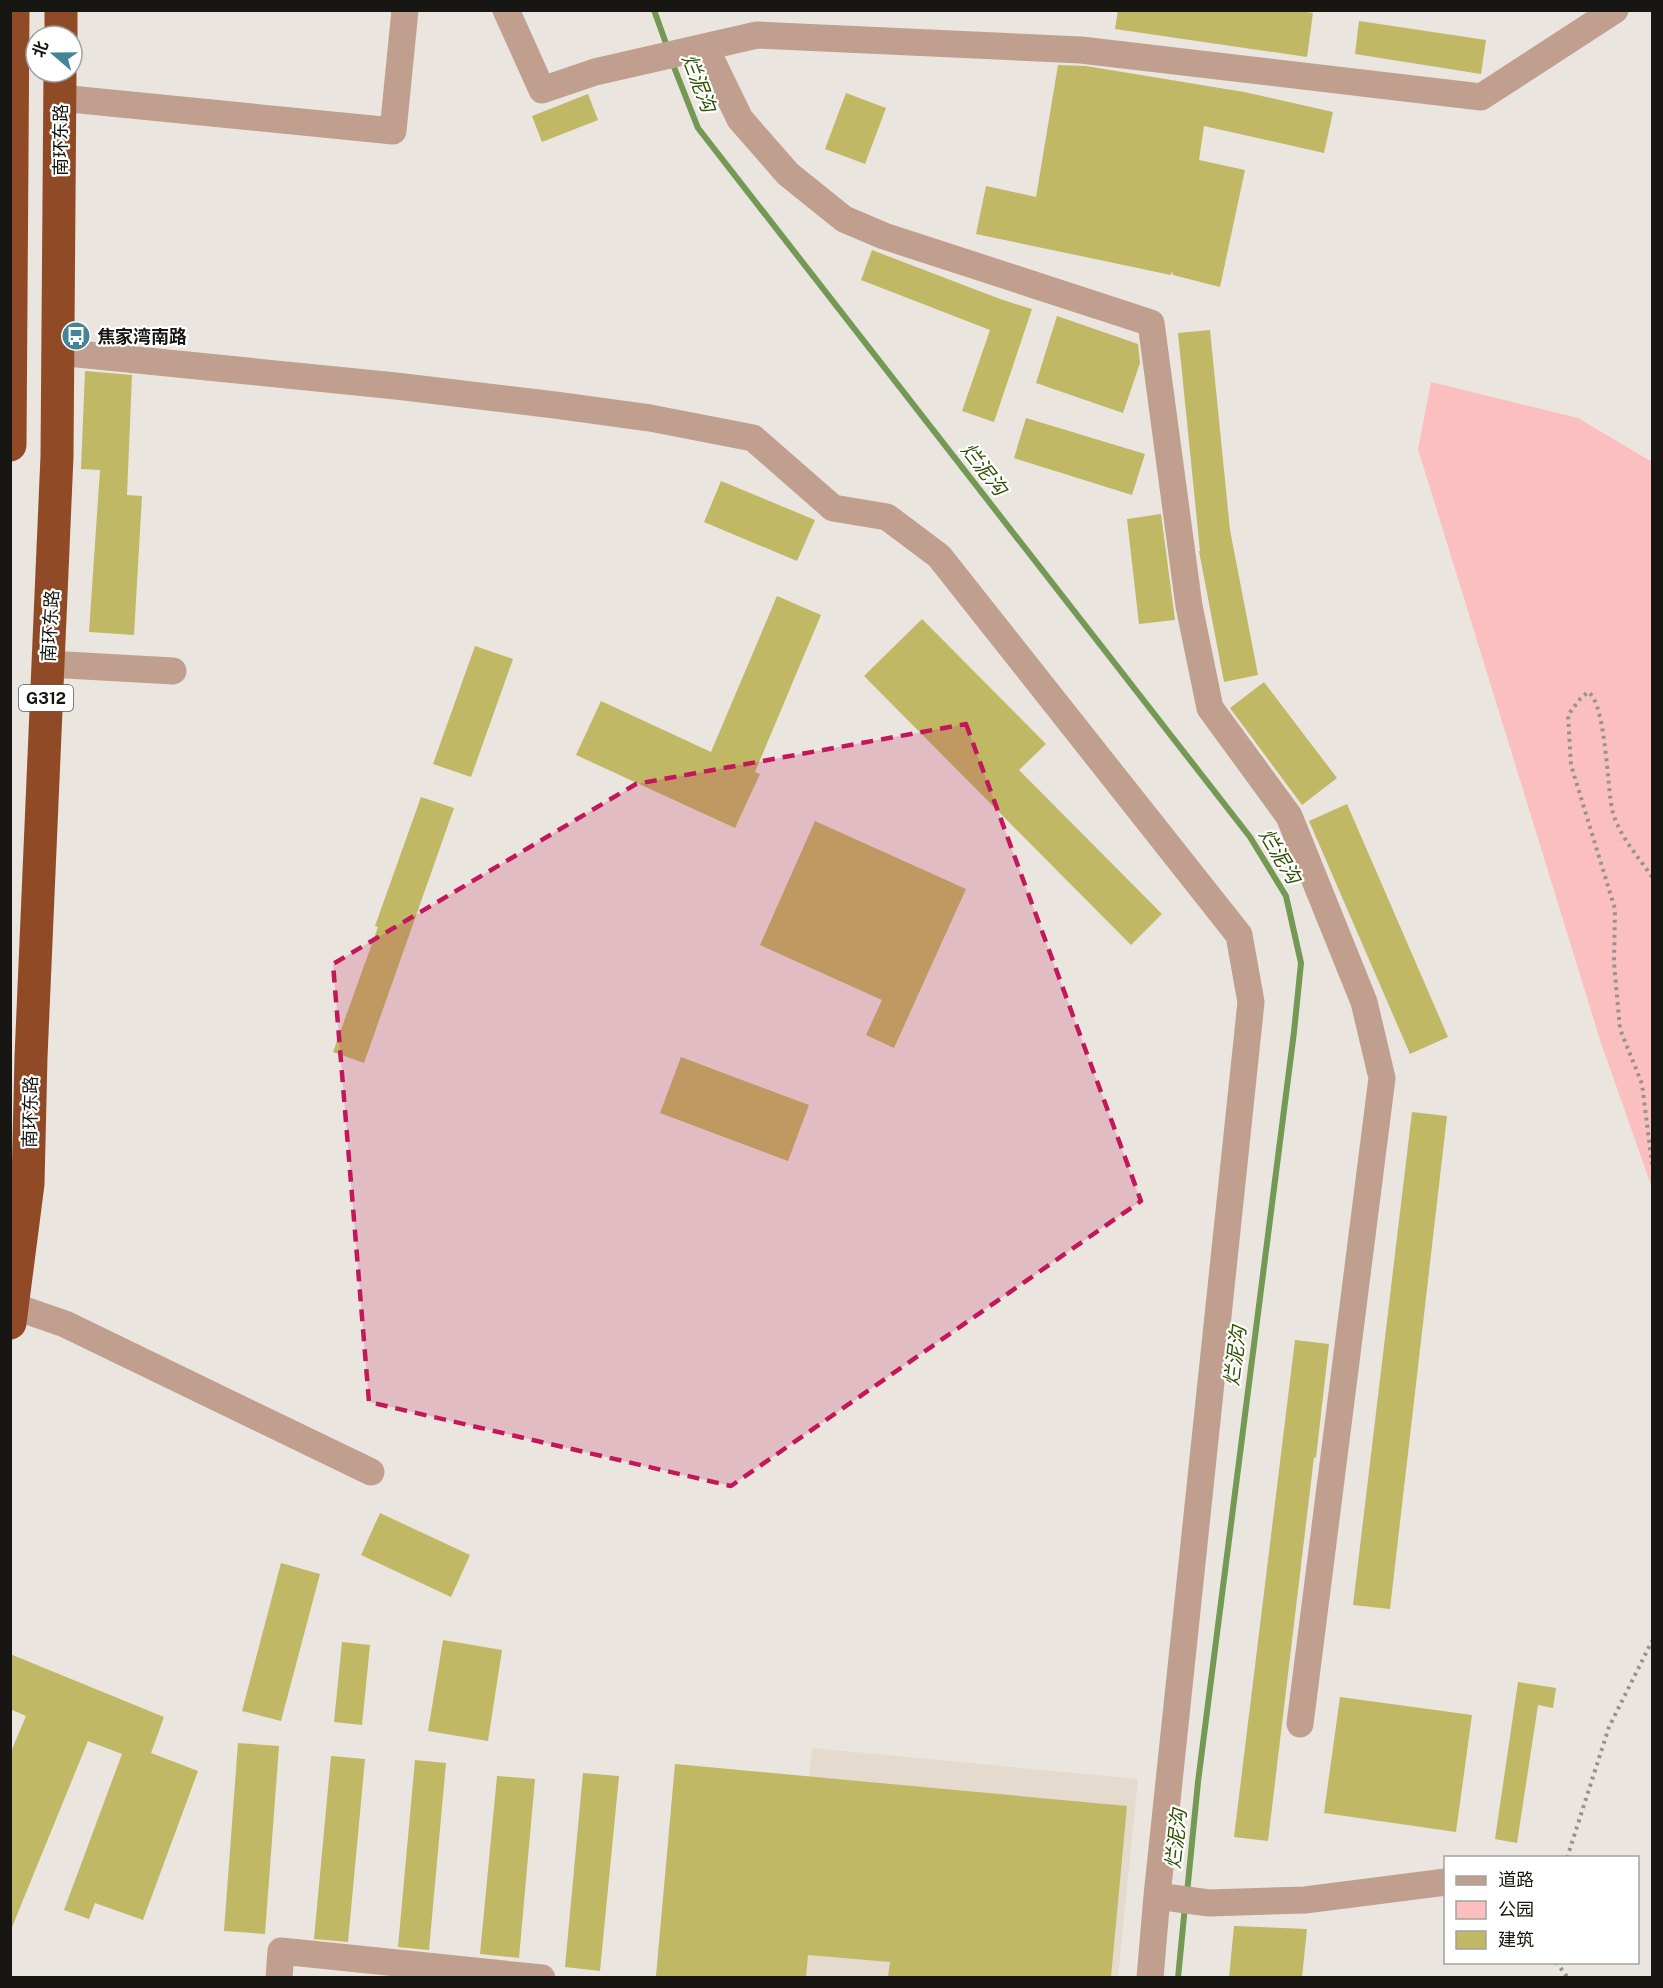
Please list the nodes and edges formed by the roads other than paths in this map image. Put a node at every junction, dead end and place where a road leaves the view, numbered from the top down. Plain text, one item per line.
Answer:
1 (14, 10) edge
2 (405, 10) edge
3 (506, 10) edge
4 (1615, 10) edge
5 (695, 49) junction
6 (60, 85) edge
7 (58, 351) junction
8 (10, 445) edge
9 (57, 456) junction
10 (10, 457) edge
11 (48, 664) junction
12 (173, 671) dead end
13 (12, 1315) edge
14 (372, 1472) dead end
15 (1300, 1724) dead end
16 (1444, 1882) edge
17 (1157, 1896) junction
18 (279, 1977) edge
19 (542, 1977) edge
20 (1150, 1977) edge

1 - 8 highway
2 - 6 street
3 - 5 street
4 - 5 street
5 - 15 street
6 - 7 highway, 南环东路 / G312
7 - 9 highway, 南环东路 / G312
7 - 17 street
9 - 10 highway
9 - 11 highway, 南环东路 / G312
11 - 12 street
11 - 13 highway, 南环东路 / G312
13 - 14 street
16 - 17 street
17 - 20 street
18 - 19 street

